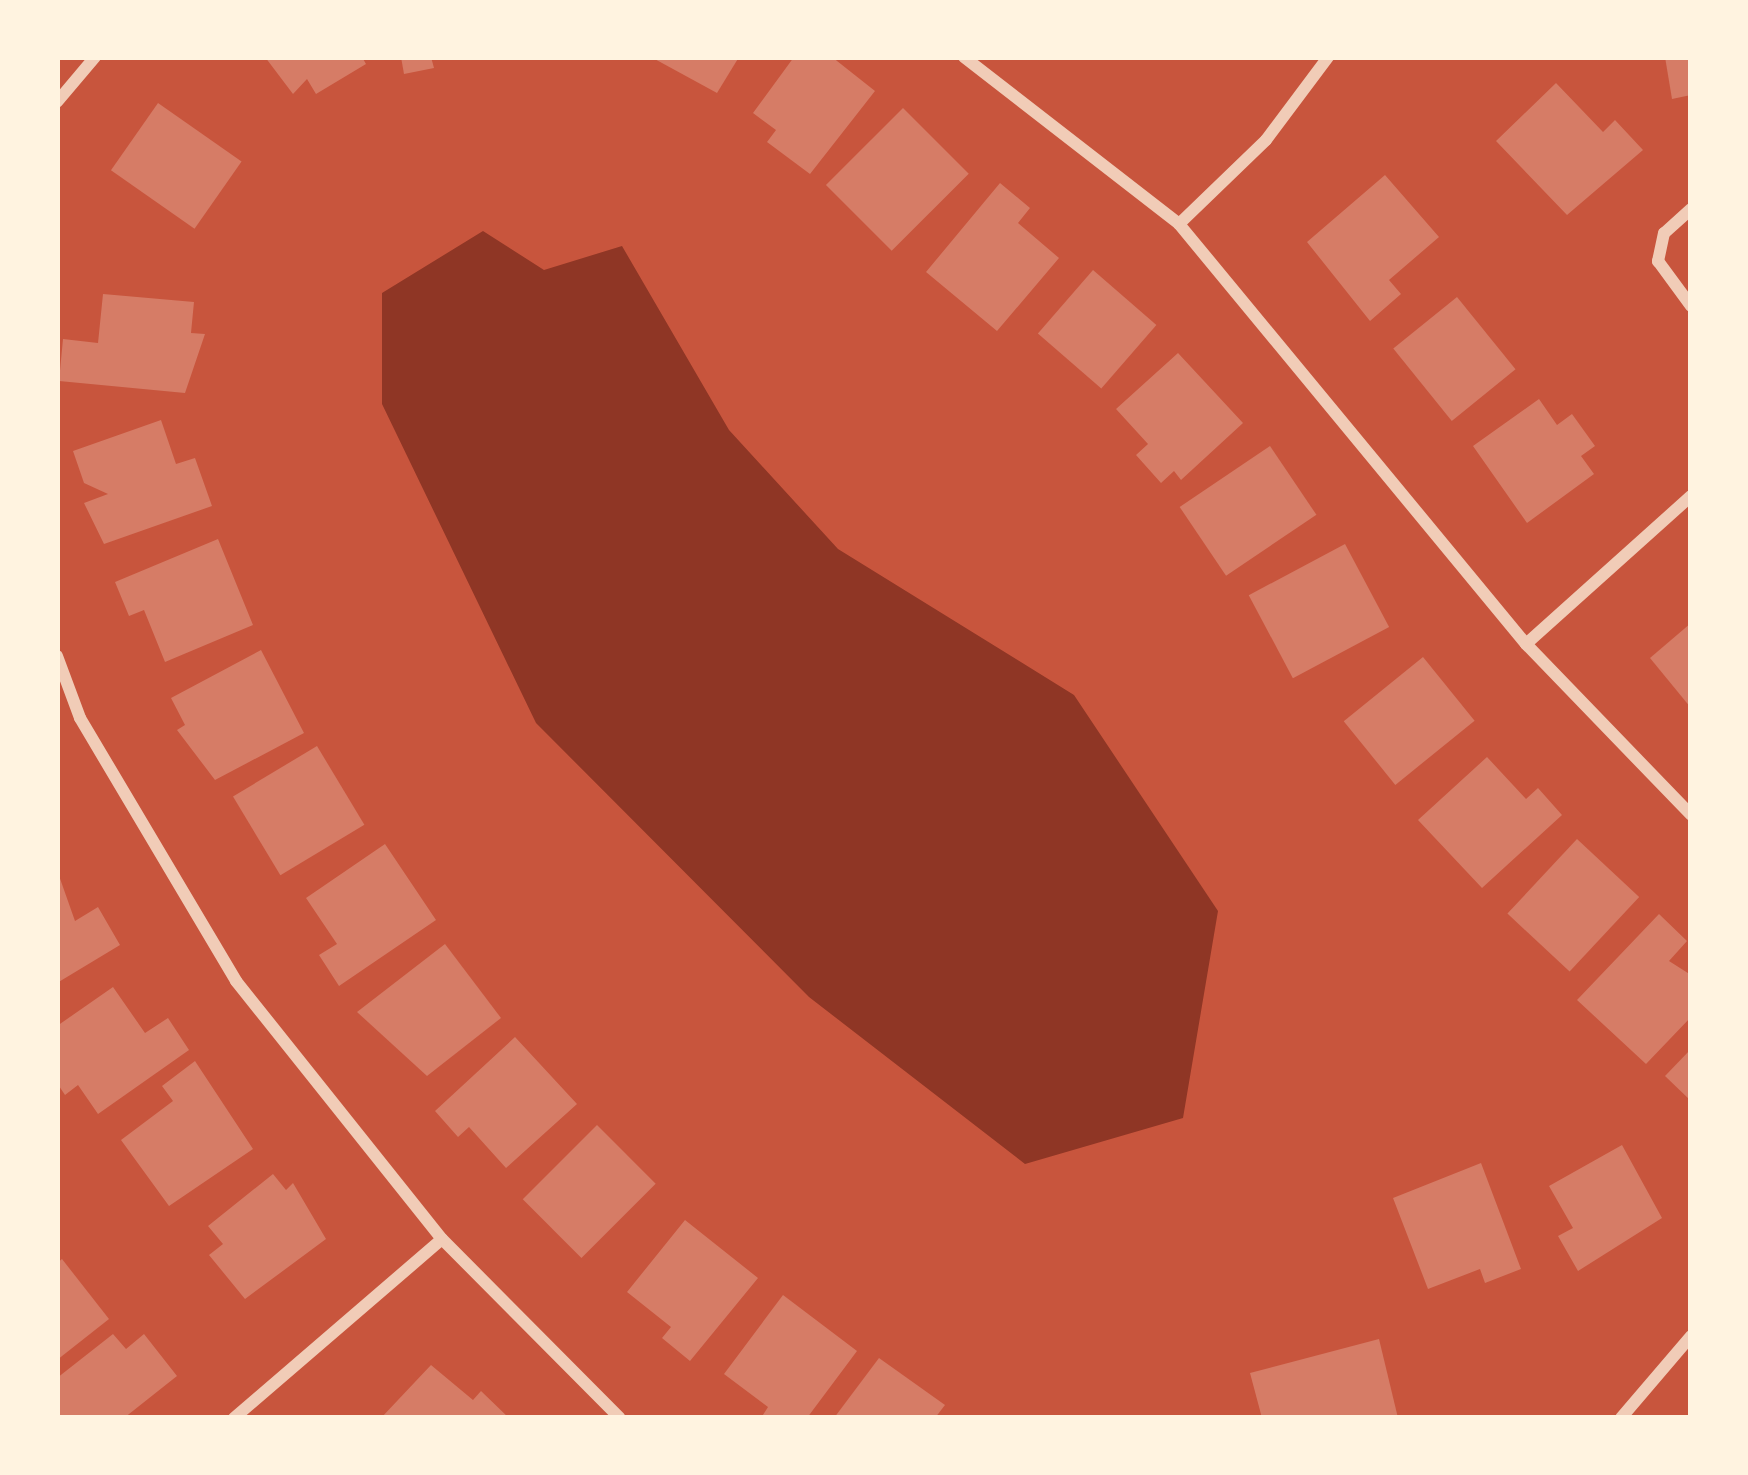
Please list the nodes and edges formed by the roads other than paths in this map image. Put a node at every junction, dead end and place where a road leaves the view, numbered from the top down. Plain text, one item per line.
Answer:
1 (95, 57) edge
2 (964, 57) edge
3 (1328, 57) edge
4 (57, 102) edge
5 (1691, 209) edge
6 (1179, 224) junction
7 (1691, 306) edge
8 (1691, 496) edge
9 (1526, 644) junction
10 (57, 656) edge
11 (1691, 814) edge
12 (442, 1239) junction
13 (1691, 1336) edge
14 (233, 1418) edge
15 (620, 1418) edge
16 (1622, 1418) edge

1 - 4 street
2 - 6 street
3 - 6 street
5 - 7 street
6 - 9 street
8 - 9 street
9 - 11 street
10 - 12 street
12 - 14 street
12 - 15 street
13 - 16 street

